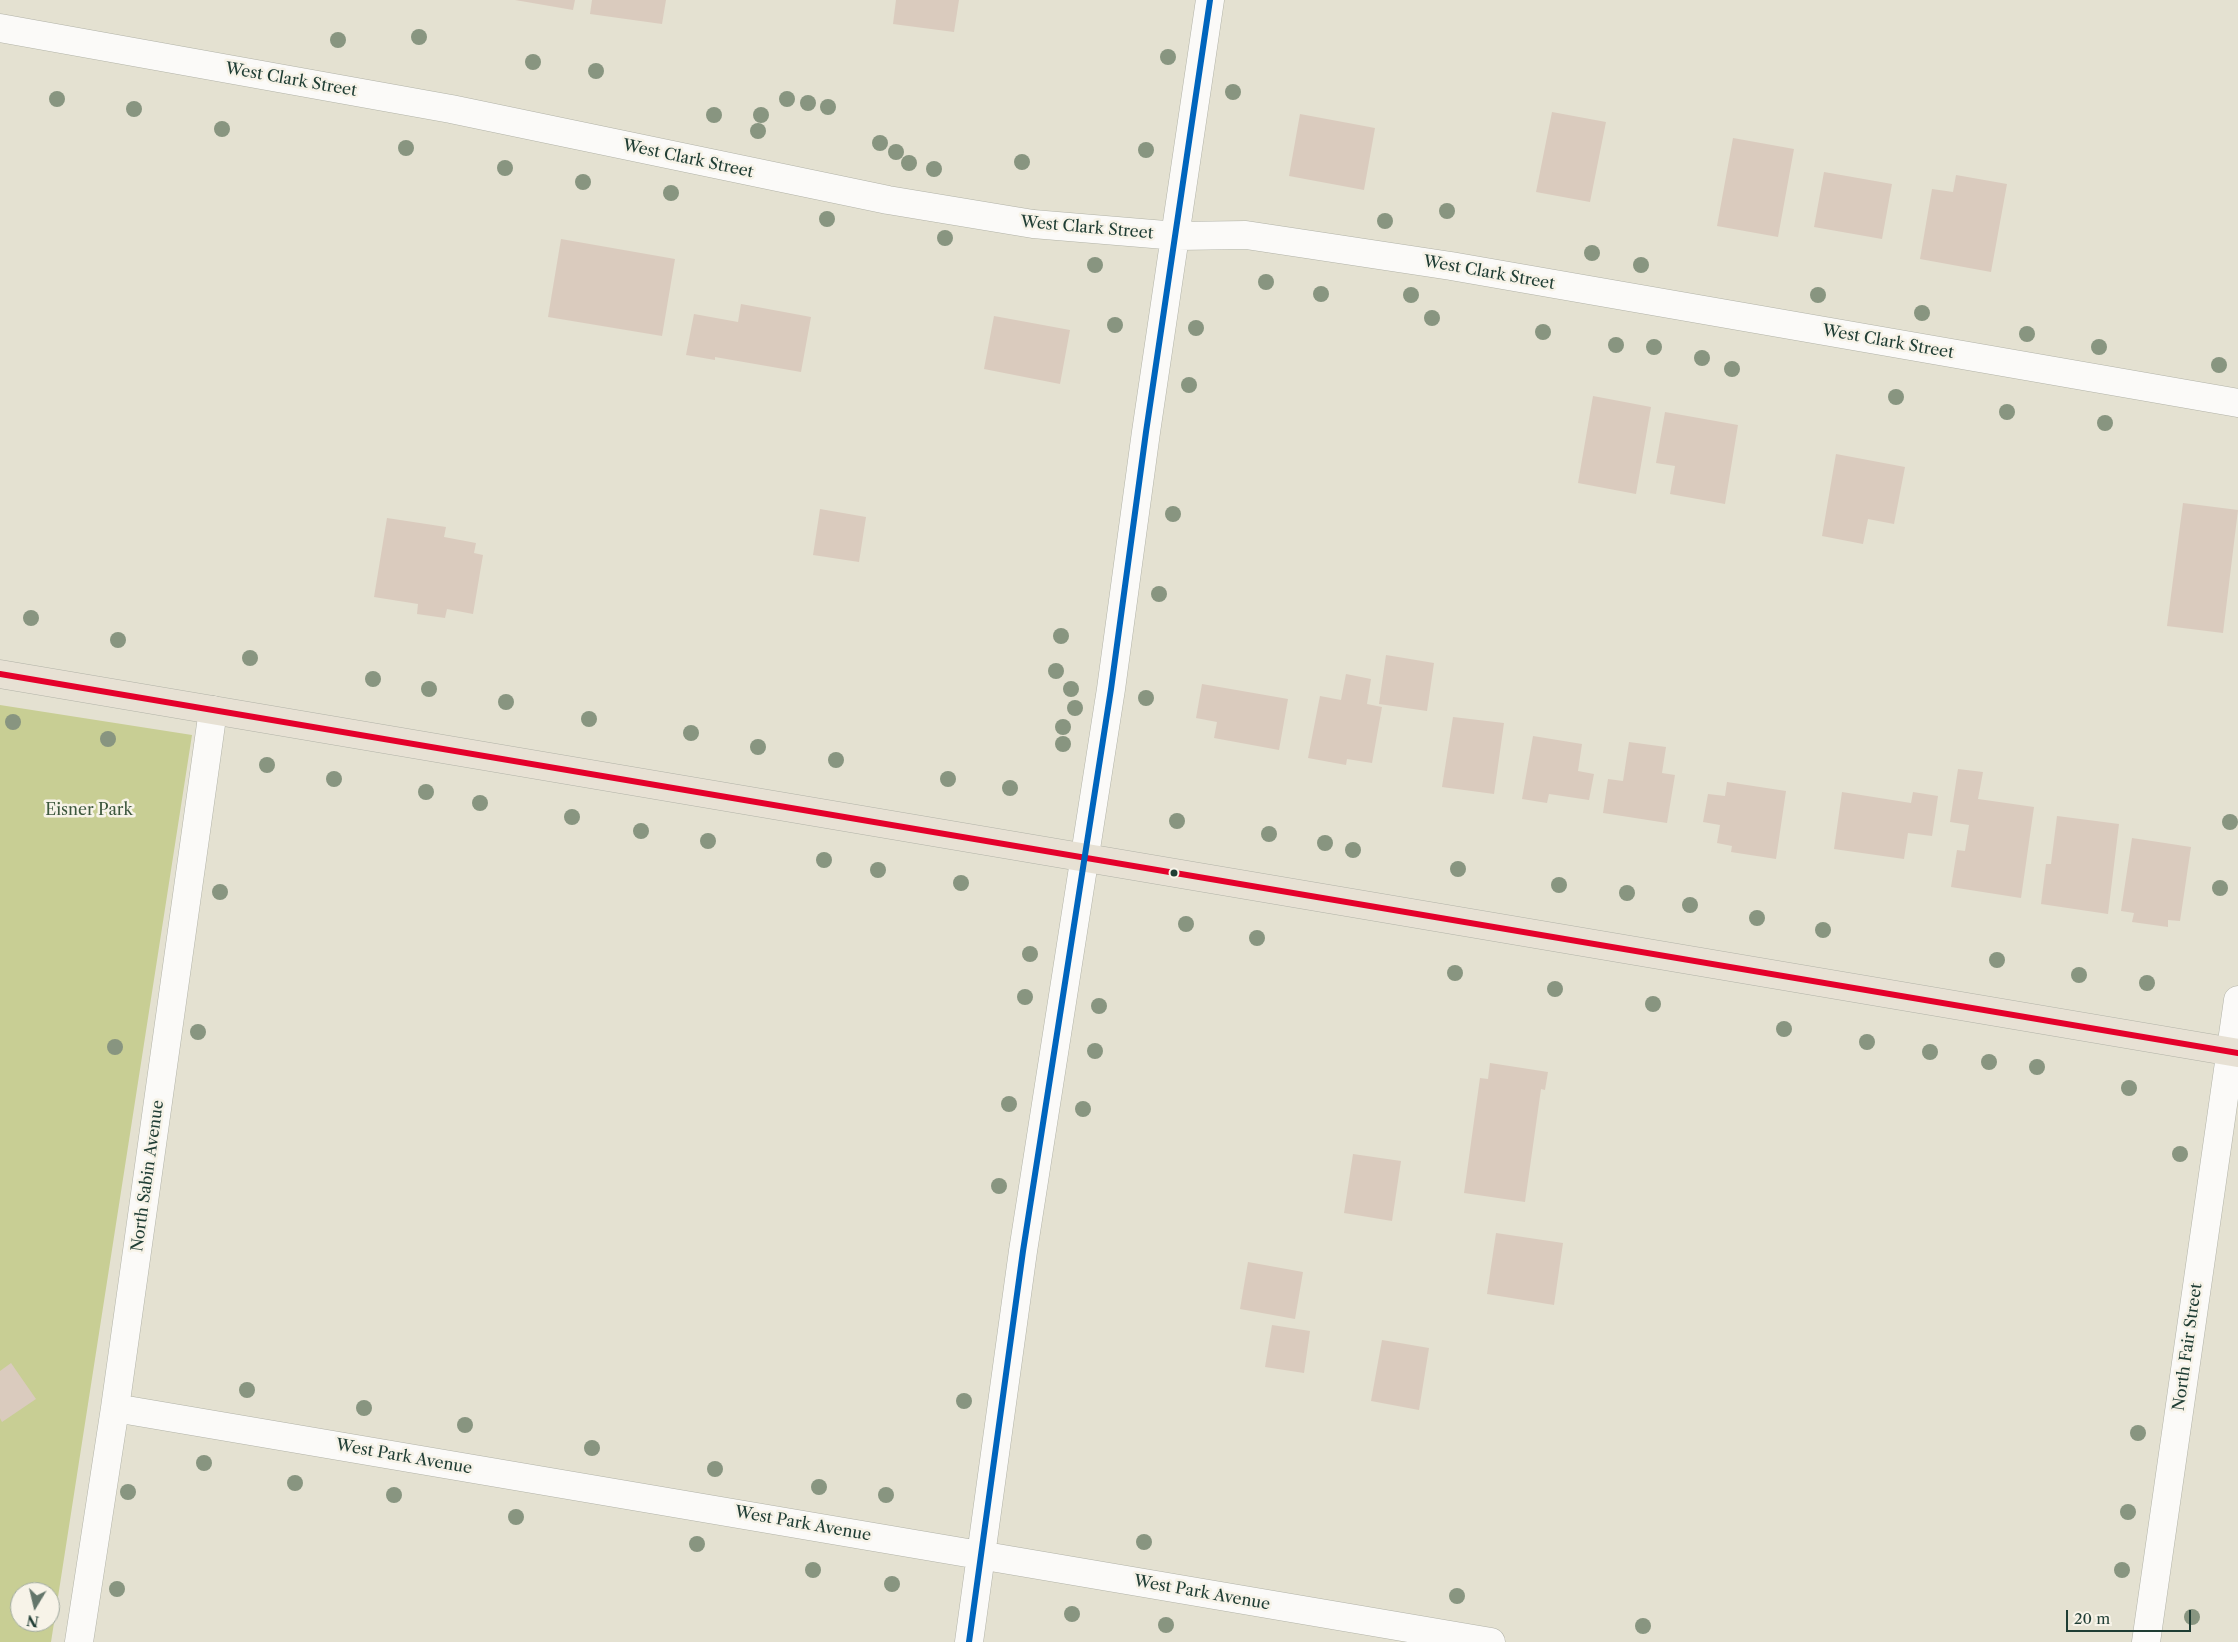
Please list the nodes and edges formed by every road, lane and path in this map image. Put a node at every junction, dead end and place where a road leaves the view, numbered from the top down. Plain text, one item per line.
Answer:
1 (1210, 0) edge
2 (0, 28) edge
3 (1177, 236) junction
4 (2238, 403) edge
5 (0, 674) edge
6 (213, 710) junction
7 (1083, 857) junction
8 (2238, 1000) edge
9 (2234, 1053) edge
10 (115, 1408) junction
11 (982, 1555) junction
12 (79, 1642) edge
13 (969, 1642) edge
14 (1491, 1642) edge
15 (2146, 1642) edge

1 - 3 street
2 - 3 street, West Clark Street
3 - 4 street, West Clark Street
3 - 7 street
5 - 6 main road
6 - 7 main road
6 - 10 street, North Sabin Avenue
7 - 9 main road
7 - 11 street
8 - 9 street, North Fair Street
9 - 15 street, North Fair Street
10 - 11 street, West Park Avenue
10 - 12 street, North Sabin Avenue
11 - 13 street
11 - 14 street, West Park Avenue

